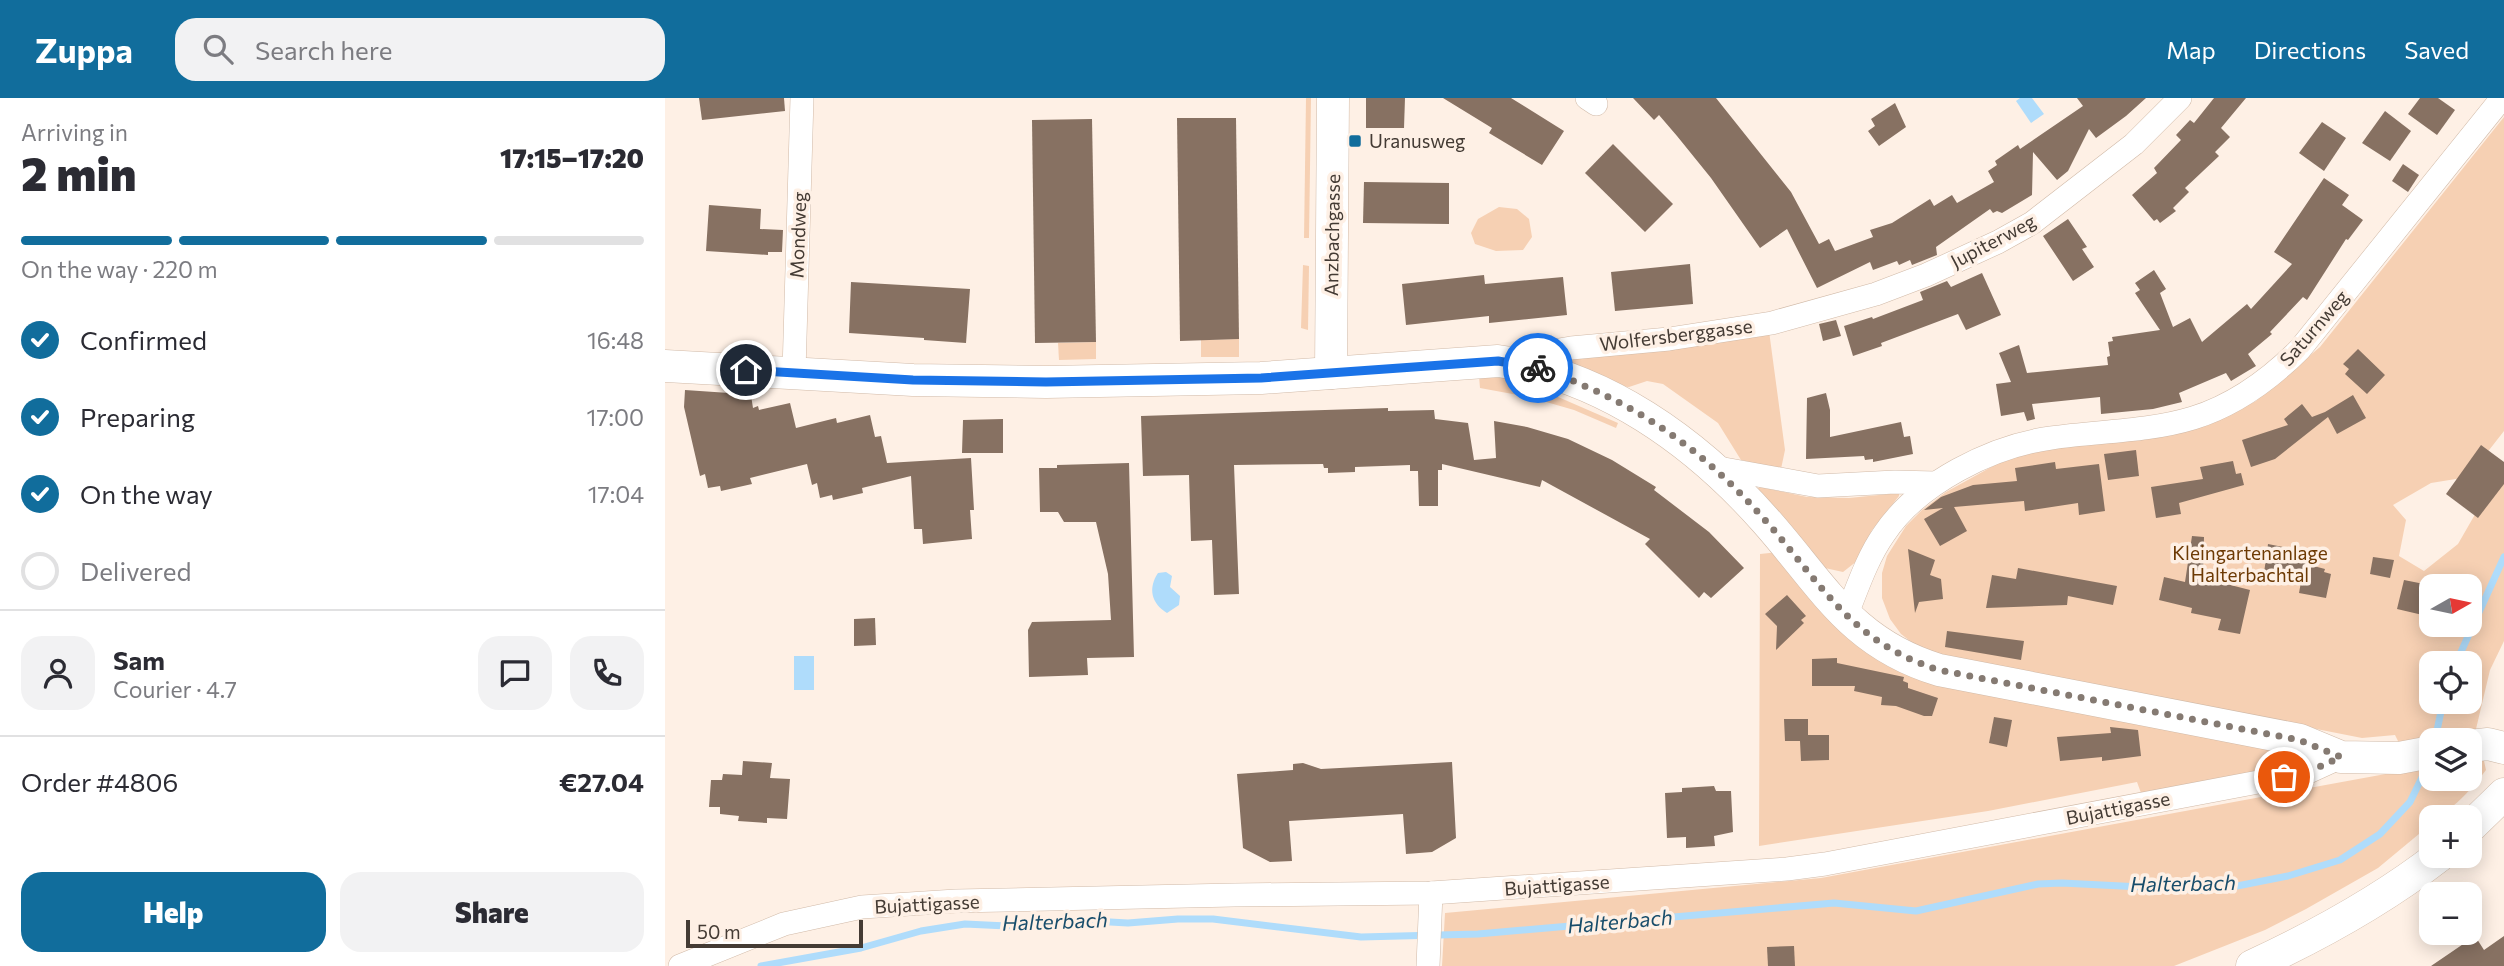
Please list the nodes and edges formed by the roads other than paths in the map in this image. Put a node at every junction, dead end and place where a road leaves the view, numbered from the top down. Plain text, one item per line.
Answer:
1 (802, 98) edge
2 (1333, 98) edge
3 (2181, 98) edge
4 (2502, 98) edge
5 (1772, 323) joint
6 (1498, 361) junction
7 (665, 366) edge
8 (794, 372) junction
9 (1331, 373) junction
10 (1713, 467) junction
11 (1935, 483) junction
12 (1846, 616) junction
13 (2419, 754) edge
14 (2341, 757) junction
15 (2504, 794) edge
16 (2482, 815) edge
17 (2423, 868) edge
18 (1431, 894) junction
19 (1428, 964) edge
20 (680, 966) edge
21 (2252, 966) edge

1 - 8 street, Mondweg
2 - 9 street, Anzbachgasse
3 - 5 street, Jupiterweg
4 - 11 street, Saturnweg
5 - 6 street, Wolfersberggasse
6 - 9 street, Wolfersberggasse
6 - 10 street, Wolfersberggasse
7 - 8 street, Wolfersberggasse
8 - 9 street, Wolfersberggasse
10 - 11 street, Saturnweg
10 - 12 street, Wolfersberggasse
11 - 12 street, Saturnweg
12 - 14 street, Wolfersberggasse
13 - 14 street, Bujattigasse
14 - 18 street, Bujattigasse
15 - 16 street
17 - 21 street
18 - 19 street
18 - 20 street, Bujattigasse

